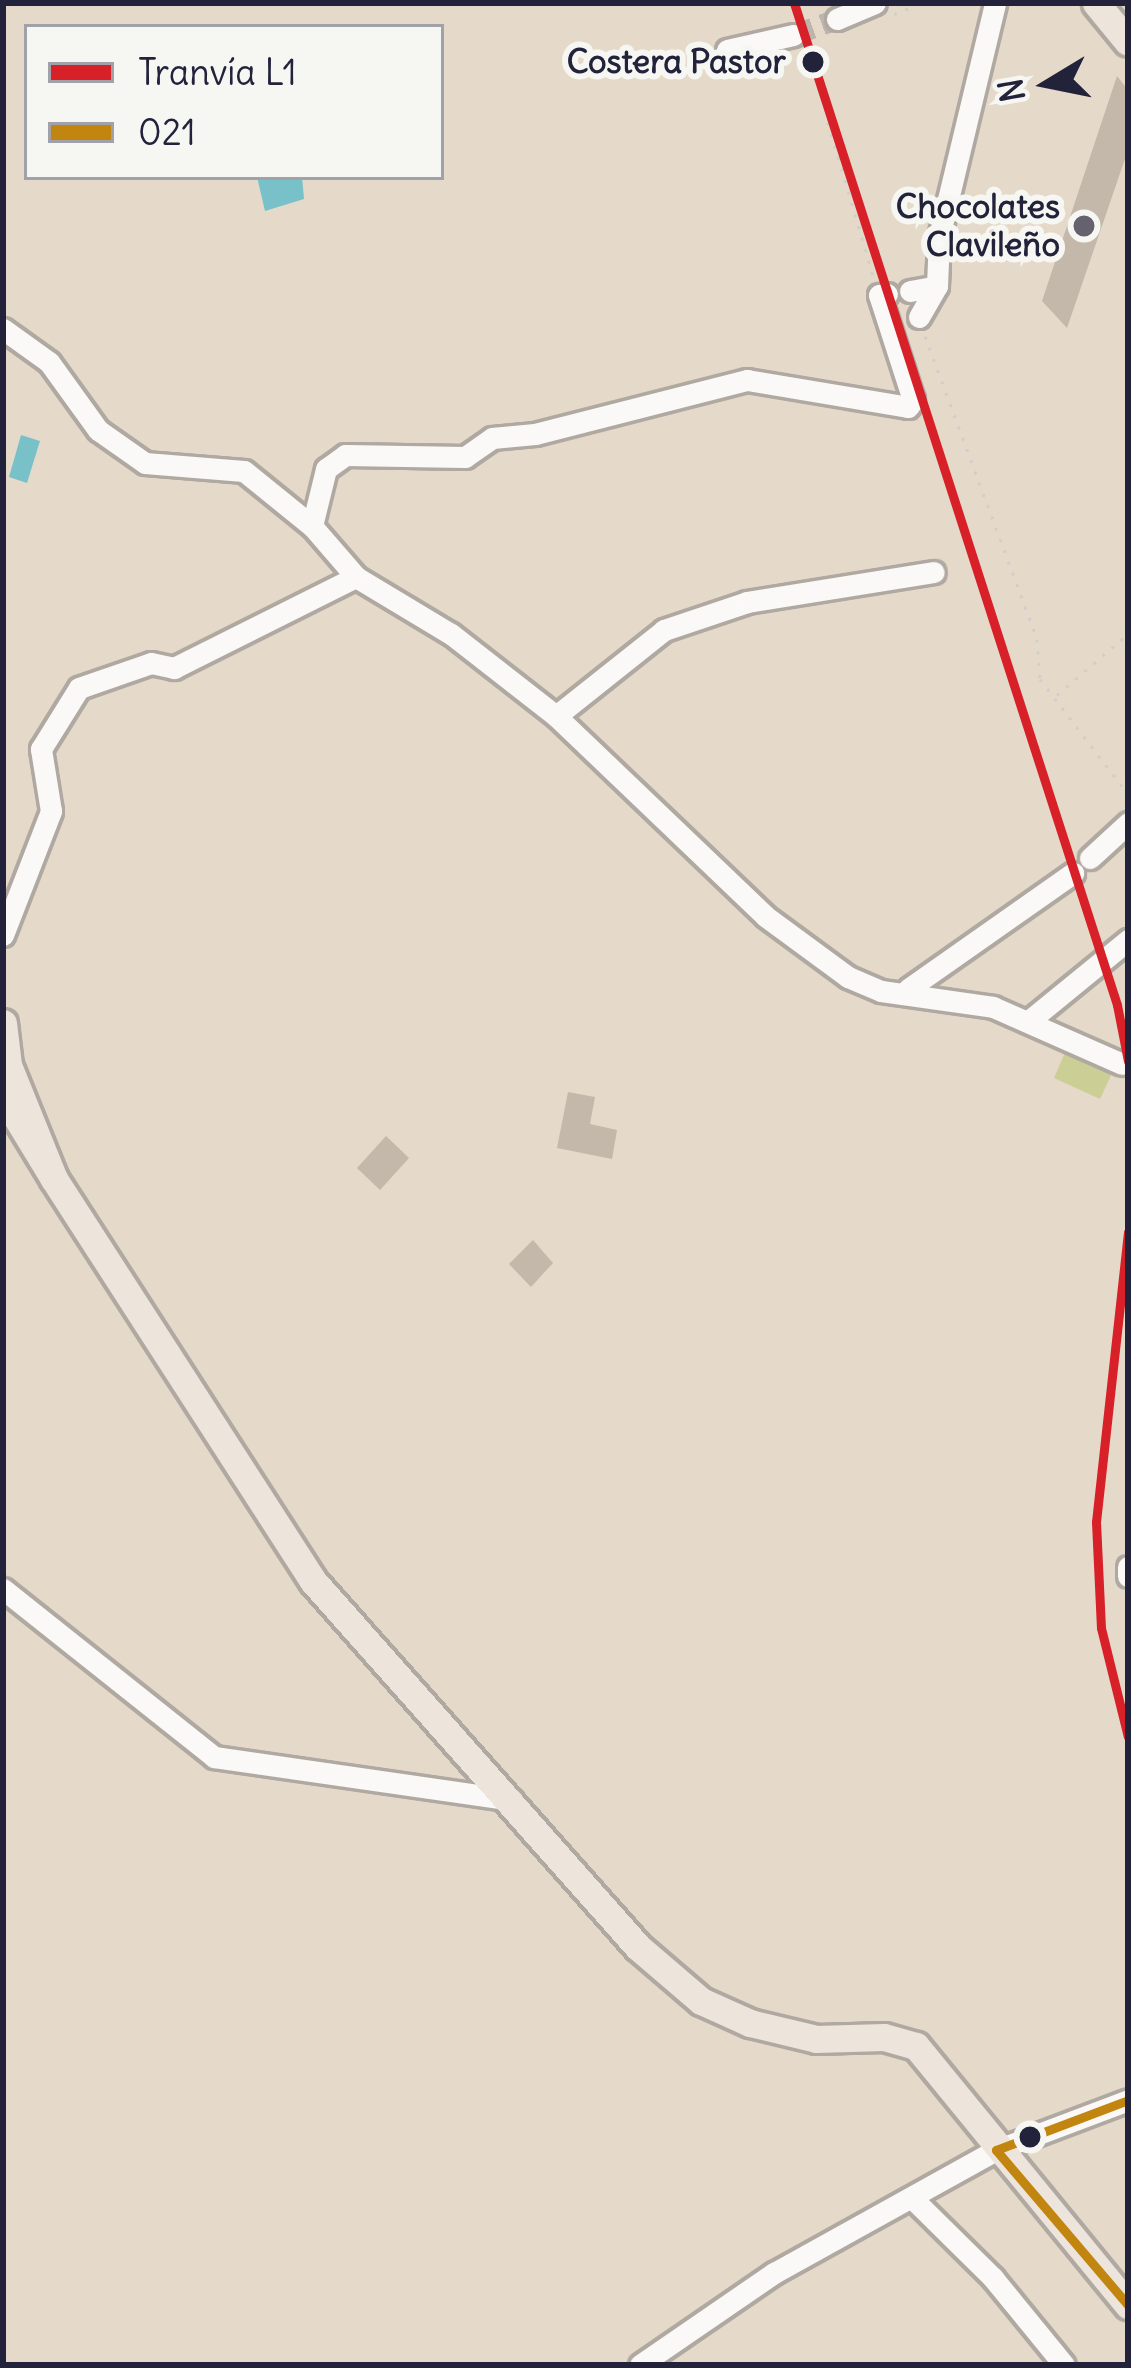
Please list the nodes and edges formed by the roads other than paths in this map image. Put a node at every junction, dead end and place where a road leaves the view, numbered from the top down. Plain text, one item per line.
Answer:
1 (875, 3) edge
2 (995, 3) edge
3 (1096, 3) edge
4 (836, 19) tunnel mouth
5 (793, 35) tunnel mouth
6 (1128, 42) edge
7 (727, 50) dead end
8 (937, 286) junction
9 (910, 291) dead end
10 (883, 295) road end
11 (919, 317) road end
12 (3, 329) edge
13 (312, 526) junction
14 (934, 572) dead end
15 (356, 577) junction
16 (556, 716) junction
17 (1128, 823) edge
18 (1090, 858) dead end
19 (1072, 873) dead end
20 (3, 935) edge
21 (1128, 940) edge
22 (908, 989) junction
23 (1030, 1020) junction
24 (4, 1043) edge
25 (1122, 1064) dead end
26 (3, 1094) edge
27 (54, 1179) junction
28 (1128, 1567) edge
29 (1128, 1576) edge
30 (3, 1589) edge
31 (512, 1800) junction
32 (1128, 2100) edge
33 (996, 2150) junction
34 (914, 2200) junction
35 (1128, 2305) edge
36 (640, 2365) edge
37 (1064, 2365) edge

1 - 4 street
2 - 8 street
3 - 6 main road
5 - 7 street
8 - 9 street
8 - 11 street
10 - 13 street
12 - 13 street
13 - 15 street
14 - 16 street
15 - 16 street
15 - 20 street
16 - 22 street
17 - 18 street
19 - 22 street
21 - 23 street
22 - 23 street
23 - 25 street
24 - 27 main road
26 - 27 main road
27 - 31 main road
28 - 29 street
30 - 31 street
31 - 33 main road
32 - 33 street
33 - 34 street
33 - 35 main road
34 - 36 street
34 - 37 street

